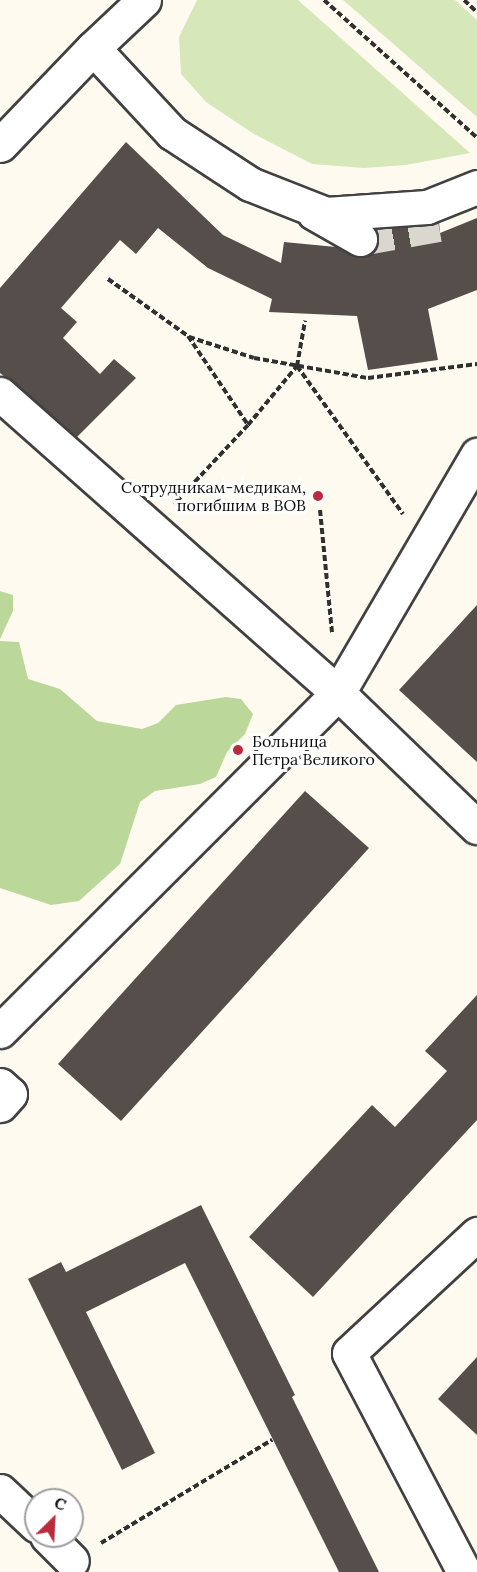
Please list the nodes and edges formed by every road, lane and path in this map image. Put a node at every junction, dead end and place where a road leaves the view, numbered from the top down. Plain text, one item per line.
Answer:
1 (144, 0) edge
2 (324, 0) edge
3 (464, 0) edge
4 (477, 12) edge
5 (93, 48) junction
6 (477, 138) edge
7 (0, 146) edge
8 (477, 188) edge
9 (289, 199) junction
10 (439, 225) tunnel mouth
11 (360, 239) tunnel mouth
12 (108, 279) dead end
13 (305, 321) dead end
14 (189, 336) junction
15 (477, 364) edge
16 (297, 366) junction
17 (0, 394) edge
18 (248, 425) junction
19 (477, 455) edge
20 (320, 510) dead end
21 (151, 528) junction
22 (425, 545) junction
23 (332, 636) dead end
24 (338, 693) junction
25 (477, 827) edge
26 (0, 1031) edge
27 (0, 1085) edge
28 (0, 1105) edge
29 (477, 1234) edge
30 (272, 1440) dead end
31 (0, 1491) edge
32 (24, 1514) edge
33 (59, 1548) edge
34 (72, 1561) joint
35 (464, 1572) edge

1 - 5 lane
2 - 6 path
3 - 4 path
5 - 7 lane
5 - 9 lane
8 - 9 lane
8 - 10 lane
9 - 11 lane
12 - 14 path
13 - 16 path
14 - 16 path
14 - 18 path
15 - 16 path
16 - 18 path
16 - 22 path
17 - 21 lane
18 - 21 path
19 - 22 lane
20 - 23 path
21 - 24 lane
22 - 24 lane
24 - 25 lane
24 - 26 lane
27 - 28 lane
29 - 35 lane
30 - 34 path
31 - 32 lane
33 - 34 lane

